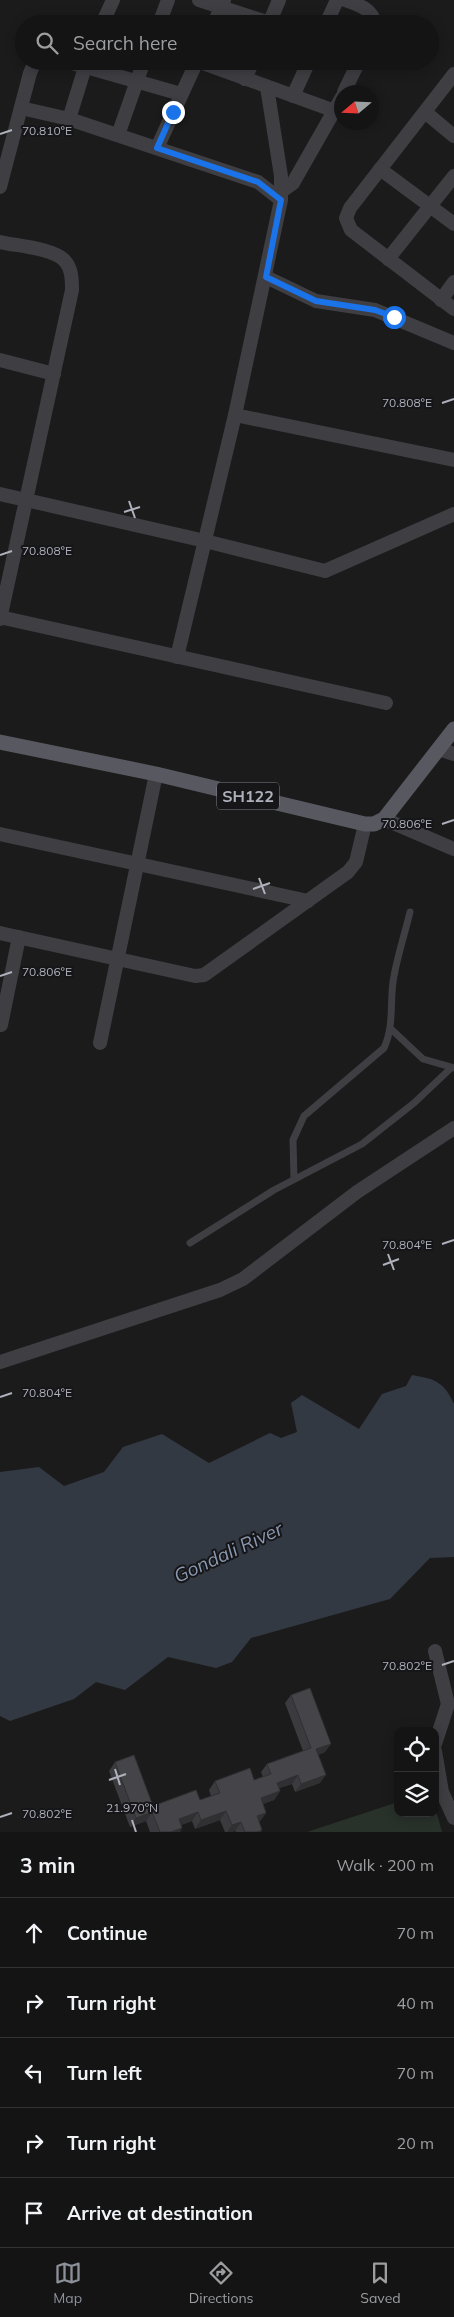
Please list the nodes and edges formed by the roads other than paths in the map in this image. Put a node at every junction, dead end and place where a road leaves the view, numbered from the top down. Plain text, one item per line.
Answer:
1 (113, 0) edge
2 (168, 0) edge
3 (199, 0) edge
4 (279, 0) edge
5 (337, 0) edge
6 (345, 0) edge
7 (223, 3) edge
8 (106, 15) edge
9 (162, 15) edge
10 (218, 15) edge
11 (251, 15) edge
12 (273, 15) edge
13 (330, 15) edge
14 (371, 15) edge
15 (31, 70) edge
16 (84, 70) edge
17 (103, 70) edge
18 (141, 70) edge
19 (193, 70) edge
20 (221, 70) edge
21 (249, 70) edge
22 (305, 70) edge
23 (355, 70) edge
24 (454, 74) edge
25 (245, 79) junction
26 (136, 82) junction
27 (347, 85) edge
28 (267, 87) junction
29 (181, 94) junction
30 (293, 96) junction
31 (21, 108) junction
32 (334, 111) edge
33 (425, 112) junction
34 (334, 113) edge
35 (69, 119) junction
36 (118, 135) junction
37 (454, 136) edge
38 (157, 148) junction
39 (380, 169) junction
40 (454, 176) edge
41 (0, 187) edge
42 (282, 196) junction
43 (430, 206) junction
44 (454, 224) edge
45 (0, 242) edge
46 (388, 259) junction
47 (266, 277) junction
48 (454, 282) edge
49 (442, 300) junction
50 (454, 309) edge
51 (454, 343) edge
52 (0, 360) edge
53 (54, 374) junction
54 (235, 415) junction
55 (453, 462) edge
56 (0, 494) edge
57 (26, 501) junction
58 (454, 514) edge
59 (205, 540) junction
60 (0, 618) edge
61 (177, 657) junction
62 (386, 703) dead end
63 (454, 729) edge
64 (0, 742) edge
65 (439, 749) junction
66 (454, 754) edge
67 (156, 774) junction
68 (384, 819) junction
69 (365, 824) junction
70 (0, 834) edge
71 (454, 849) edge
72 (137, 864) junction
73 (308, 901) junction
74 (410, 912) dead end
75 (0, 933) edge
76 (19, 938) junction
77 (117, 959) junction
78 (1, 1025) edge
79 (391, 1029) junction
80 (100, 1043) dead end
81 (452, 1068) edge
82 (454, 1128) edge
83 (294, 1179) junction
84 (190, 1244) dead end
85 (0, 1362) edge
86 (435, 1651) dead end
87 (439, 1732) edge
88 (439, 1772) edge
89 (454, 1818) edge

1 - 8 street
2 - 9 street
3 - 7 street
4 - 12 street
5 - 13 street
6 - 14 street
7 - 10 street
7 - 11 street
15 - 31 street
16 - 35 street
17 - 26 street
18 - 26 street
19 - 29 street
20 - 25 street
21 - 25 street
22 - 30 street
23 - 27 street
24 - 33 street
25 - 28 street
26 - 29 street
26 - 36 street
28 - 30 street
28 - 42 street
29 - 38 street
30 - 32 street
31 - 35 street
31 - 41 street
33 - 37 street
33 - 39 street
34 - 42 street
35 - 36 street
36 - 38 street
38 - 42 street
39 - 43 street
39 - 46 street
40 - 43 street
42 - 47 street
43 - 44 street
43 - 46 street
45 - 53 street
46 - 49 street
47 - 51 street
47 - 54 street
48 - 49 street
49 - 50 street
52 - 53 street
53 - 57 street
54 - 55 street
54 - 59 street
56 - 57 street
57 - 59 street
57 - 60 street
58 - 59 street
59 - 61 street
60 - 61 street
61 - 62 street
63 - 65 main road
64 - 67 main road, SH122
65 - 66 street
65 - 68 main road
67 - 69 main road, SH122
67 - 72 street
68 - 69 main road, SH122
68 - 71 street
69 - 73 street
70 - 72 street
72 - 73 street
72 - 77 street
73 - 77 street
74 - 79 lane
75 - 76 street
76 - 77 street
76 - 78 street
77 - 80 street
79 - 81 lane
79 - 83 lane
81 - 83 lane
82 - 85 street
83 - 84 lane
86 - 87 street
88 - 89 street

